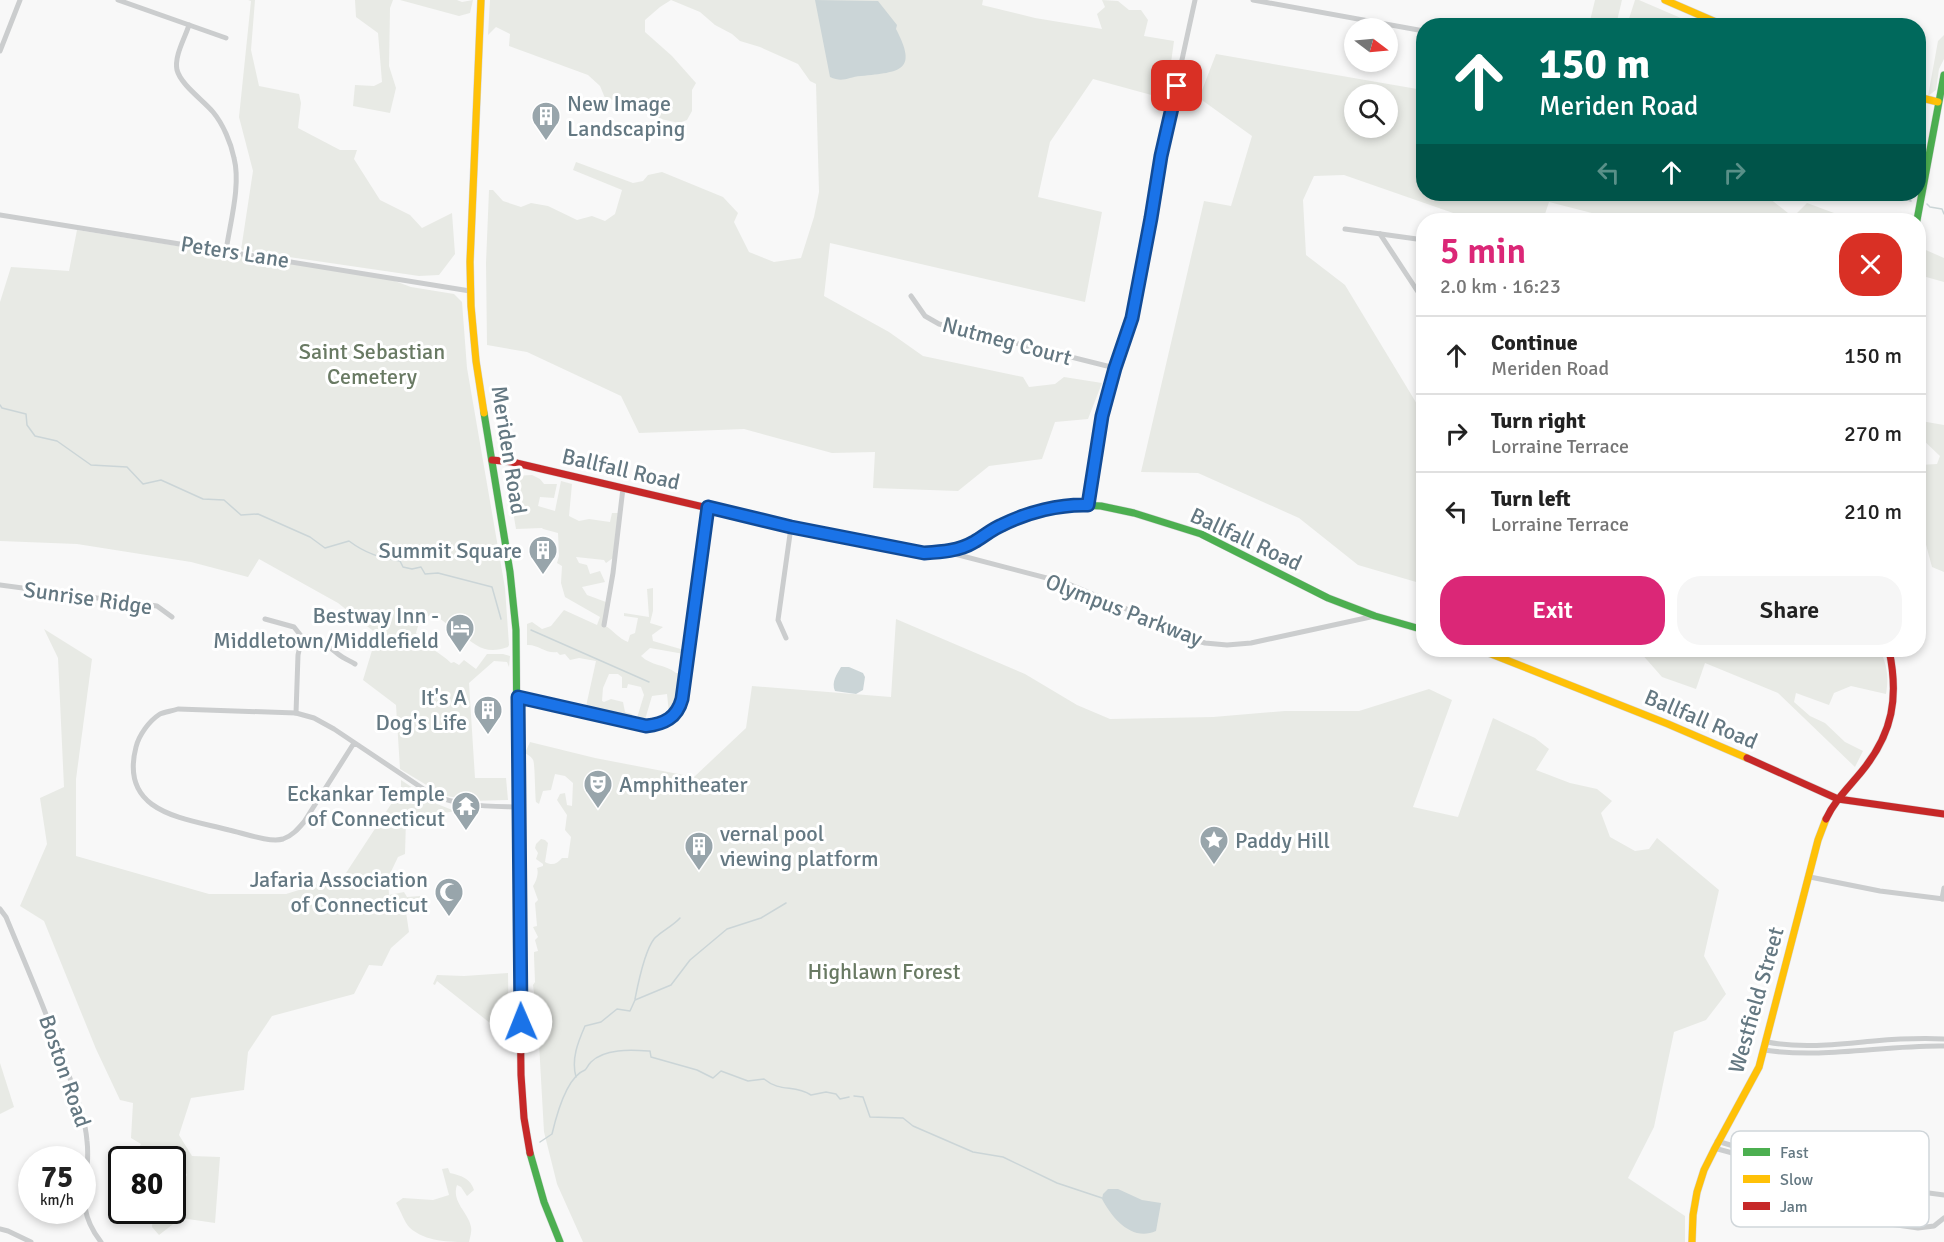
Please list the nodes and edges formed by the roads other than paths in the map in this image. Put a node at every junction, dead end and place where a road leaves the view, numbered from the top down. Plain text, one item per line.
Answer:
1 (20, 0) edge
2 (118, 0) edge
3 (481, 0) edge
4 (1195, 0) edge
5 (1253, 0) edge
6 (1665, 0) edge
7 (1707, 18) edge
8 (189, 25) junction
9 (1416, 30) edge
10 (226, 38) dead end
11 (0, 51) edge
12 (1944, 75) edge
13 (1926, 99) edge
14 (1938, 102) junction
15 (1926, 169) edge
16 (0, 215) edge
17 (1345, 229) dead end
18 (1380, 234) junction
19 (1416, 239) edge
20 (226, 250) junction
21 (1416, 289) edge
22 (470, 291) junction
23 (910, 296) dead end
24 (1115, 368) junction
25 (492, 460) junction
26 (623, 488) junction
27 (1088, 505) junction
28 (708, 507) junction
29 (791, 527) junction
30 (946, 552) junction
31 (0, 585) edge
32 (1375, 616) junction
33 (172, 617) dead end
34 (265, 619) dead end
35 (603, 625) dead end
36 (1416, 628) edge
37 (302, 637) junction
38 (786, 638) dead end
39 (1499, 657) edge
40 (1891, 657) edge
41 (355, 664) dead end
42 (518, 697) junction
43 (296, 713) junction
44 (354, 743) junction
45 (1838, 799) junction
46 (519, 807) junction
47 (1944, 814) edge
48 (1809, 877) junction
49 (1944, 888) edge
50 (1943, 899) edge
51 (0, 909) edge
52 (1944, 1039) edge
53 (1767, 1042) junction
54 (1896, 1043) junction
55 (1819, 1046) junction
56 (1944, 1046) edge
57 (1764, 1050) junction
58 (1819, 1054) junction
59 (1715, 1144) junction
60 (1731, 1148) edge
61 (1929, 1193) edge
62 (1944, 1195) edge
63 (1944, 1218) edge
64 (1911, 1227) edge
65 (1926, 1227) edge
66 (1929, 1227) edge
67 (0, 1229) edge
68 (31, 1242) edge
69 (101, 1242) edge
70 (560, 1242) edge
71 (1692, 1242) edge

1 - 11 street
2 - 8 street
3 - 22 main road, Meriden Road
4 - 24 street
5 - 9 street
6 - 7 main road
8 - 10 street
8 - 20 street
12 - 14 main road
13 - 14 main road
14 - 15 main road
16 - 20 street, Peters Lane
17 - 18 street
18 - 19 street
18 - 21 street
20 - 22 street, Peters Lane
22 - 25 main road, Meriden Road
23 - 24 street, Nutmeg Court
24 - 27 street
25 - 26 main road, Ballfall Road
25 - 42 main road, Meriden Road
26 - 28 main road, Ballfall Road
26 - 35 street
27 - 30 main road, Ballfall Road
27 - 32 main road, Ballfall Road
28 - 29 main road, Ballfall Road
28 - 42 street
29 - 30 main road, Ballfall Road
29 - 38 street
30 - 32 street, Olympus Parkway
31 - 33 street, Sunrise Ridge
32 - 36 main road, Ballfall Road
34 - 37 street
37 - 41 street
37 - 43 street
39 - 45 main road, Ballfall Road
40 - 45 main road, Westfield Street
42 - 46 main road, Meriden Road
43 - 44 street
43 - 44 street
44 - 46 street
45 - 47 main road, Ballfall Road
45 - 48 main road, Westfield Street
46 - 70 main road, Meriden Road
48 - 50 street
48 - 53 main road, Westfield Street
49 - 50 street
51 - 69 street, Boston Road
52 - 54 street
53 - 55 street
53 - 57 main road, Westfield Street
54 - 55 street
54 - 56 street
54 - 58 street
55 - 58 street
57 - 58 street
57 - 59 main road, Westfield Street
59 - 60 street
59 - 71 main road, Westfield Street
61 - 62 street
63 - 66 street
64 - 65 street
67 - 68 street

